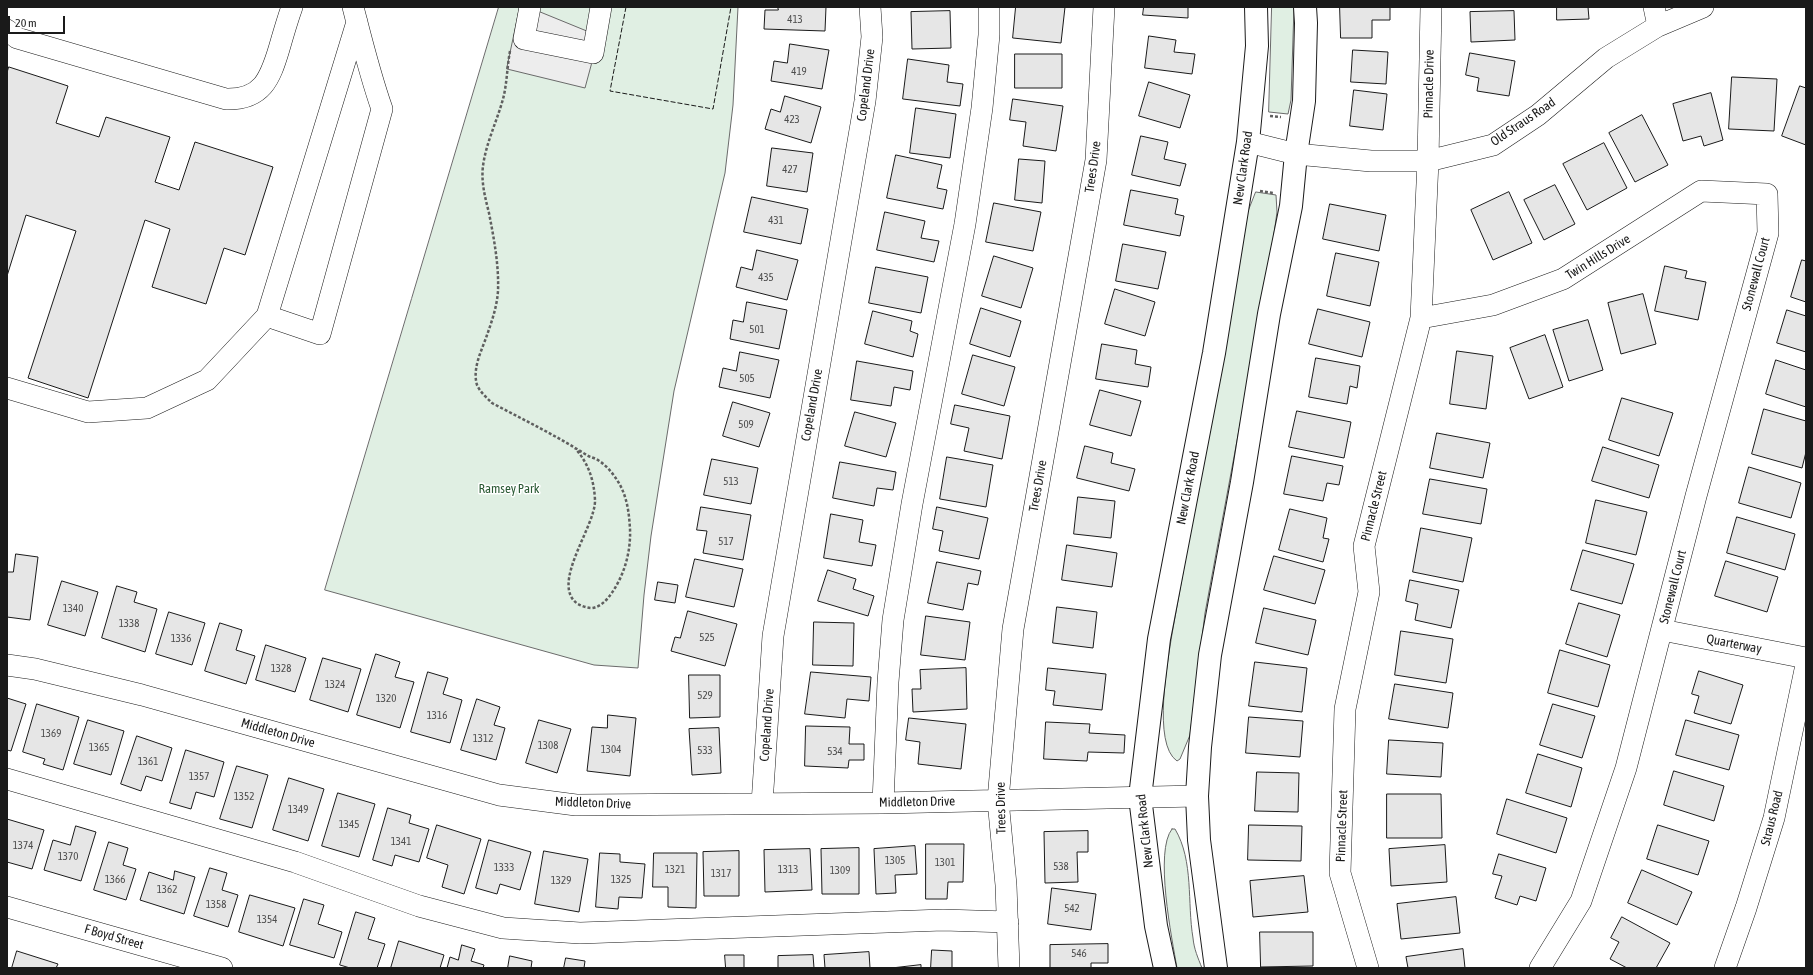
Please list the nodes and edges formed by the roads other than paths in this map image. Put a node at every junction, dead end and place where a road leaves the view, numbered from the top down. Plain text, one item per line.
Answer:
1 (292, 7) edge
2 (530, 7) edge
3 (601, 7) edge
4 (870, 7) edge
5 (988, 7) edge
6 (1104, 7) edge
7 (1256, 7) edge
8 (1305, 7) edge
9 (1431, 7) edge
10 (1703, 7) edge
11 (355, 14) edge
12 (1656, 17) edge
13 (7, 30) edge
14 (1248, 142) junction
15 (1296, 154) junction
16 (1428, 161) junction
17 (1767, 194) joint
18 (267, 316) junction
19 (1421, 318) junction
20 (7, 388) edge
21 (1662, 630) junction
22 (1806, 658) edge
23 (1806, 664) edge
24 (7, 665) edge
25 (7, 779) edge
26 (1197, 796) junction
27 (1140, 797) junction
28 (998, 800) junction
29 (883, 802) junction
30 (762, 804) junction
31 (7, 907) edge
32 (1008, 922) junction
33 (222, 968) edge
34 (1009, 968) edge
35 (1165, 968) edge
36 (1216, 968) edge
37 (1368, 968) edge
38 (1540, 968) edge
39 (1725, 968) edge

1 - 13 street
2 - 3 street
4 - 30 street, Copeland Drive
5 - 29 street
6 - 28 street, Trees Drive
7 - 14 main road, New Clark Road
8 - 15 main road
9 - 16 street, Pinnacle Drive
10 - 12 street, Old Straus Road
11 - 18 street
11 - 18 street
12 - 16 street, Old Straus Road
14 - 15 street, Old Straus Road
14 - 27 main road, New Clark Road
15 - 16 street, Old Straus Road
15 - 26 main road
16 - 19 street, Pinnacle Street
17 - 19 street, Twin Hills Drive
17 - 21 street, Stonewall Court
18 - 20 street
19 - 37 street, Pinnacle Street
21 - 22 street, Quarterway
21 - 38 street, Stonewall Court
23 - 39 street, Straus Road
24 - 30 street, Middleton Drive
25 - 32 street
26 - 27 street, Middleton Drive
26 - 36 main road
27 - 28 street, Middleton Drive
27 - 35 main road, New Clark Road
28 - 29 street, Middleton Drive
28 - 32 street, Trees Drive
29 - 30 street, Middleton Drive
31 - 33 street, F Boyd Street
32 - 34 street, Trees Drive

